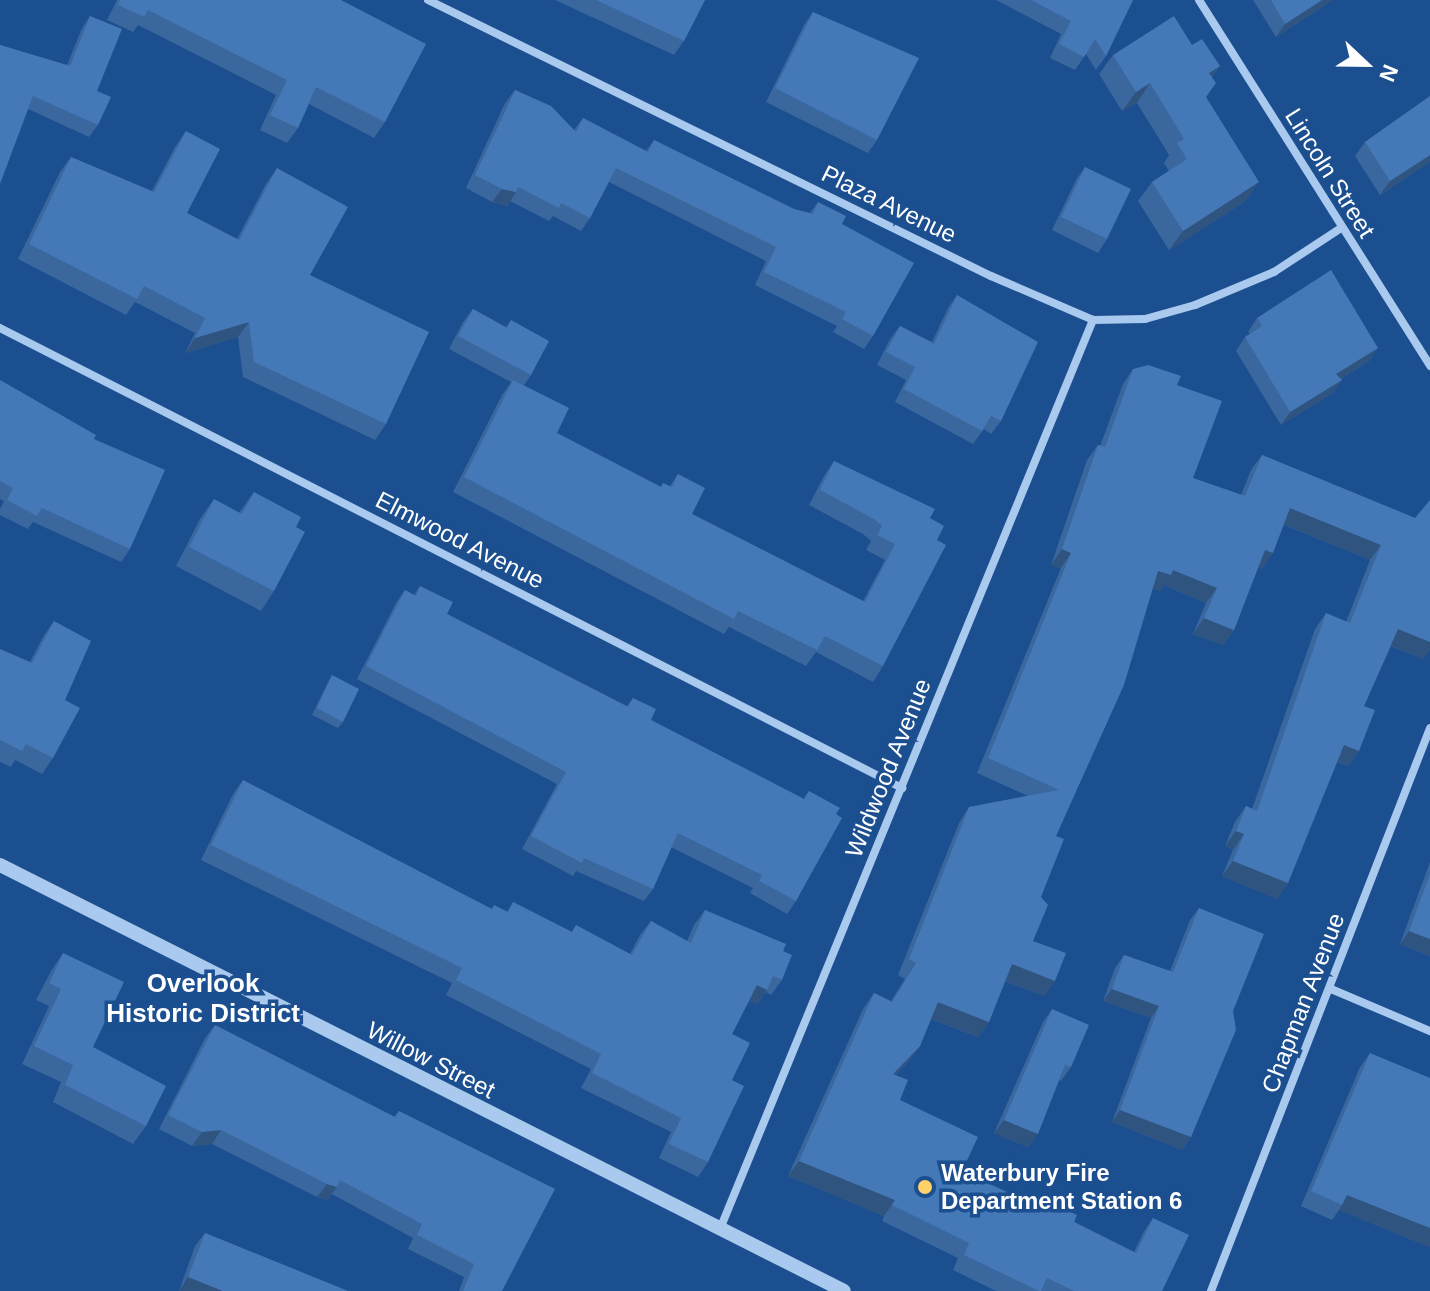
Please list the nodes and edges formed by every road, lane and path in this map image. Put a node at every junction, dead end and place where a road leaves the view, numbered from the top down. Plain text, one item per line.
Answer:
1 (428, 0) edge
2 (1199, 0) edge
3 (1341, 228) junction
4 (1093, 320) junction
5 (0, 328) edge
6 (1430, 366) edge
7 (1430, 728) edge
8 (902, 788) junction
9 (0, 865) edge
10 (1331, 989) junction
11 (1430, 1031) edge
12 (720, 1230) junction
13 (844, 1291) edge
14 (1211, 1291) edge

1 - 4 street, Plaza Avenue
2 - 3 street, Lincoln Street
3 - 4 street, Plaza Avenue
3 - 6 street, Lincoln Street
4 - 8 street, Wildwood Avenue
5 - 8 street, Elmwood Avenue
7 - 10 street, Chapman Avenue
8 - 12 street, Wildwood Avenue
9 - 12 street, Willow Street
10 - 11 street
10 - 14 street, Chapman Avenue
12 - 13 street, Willow Street

